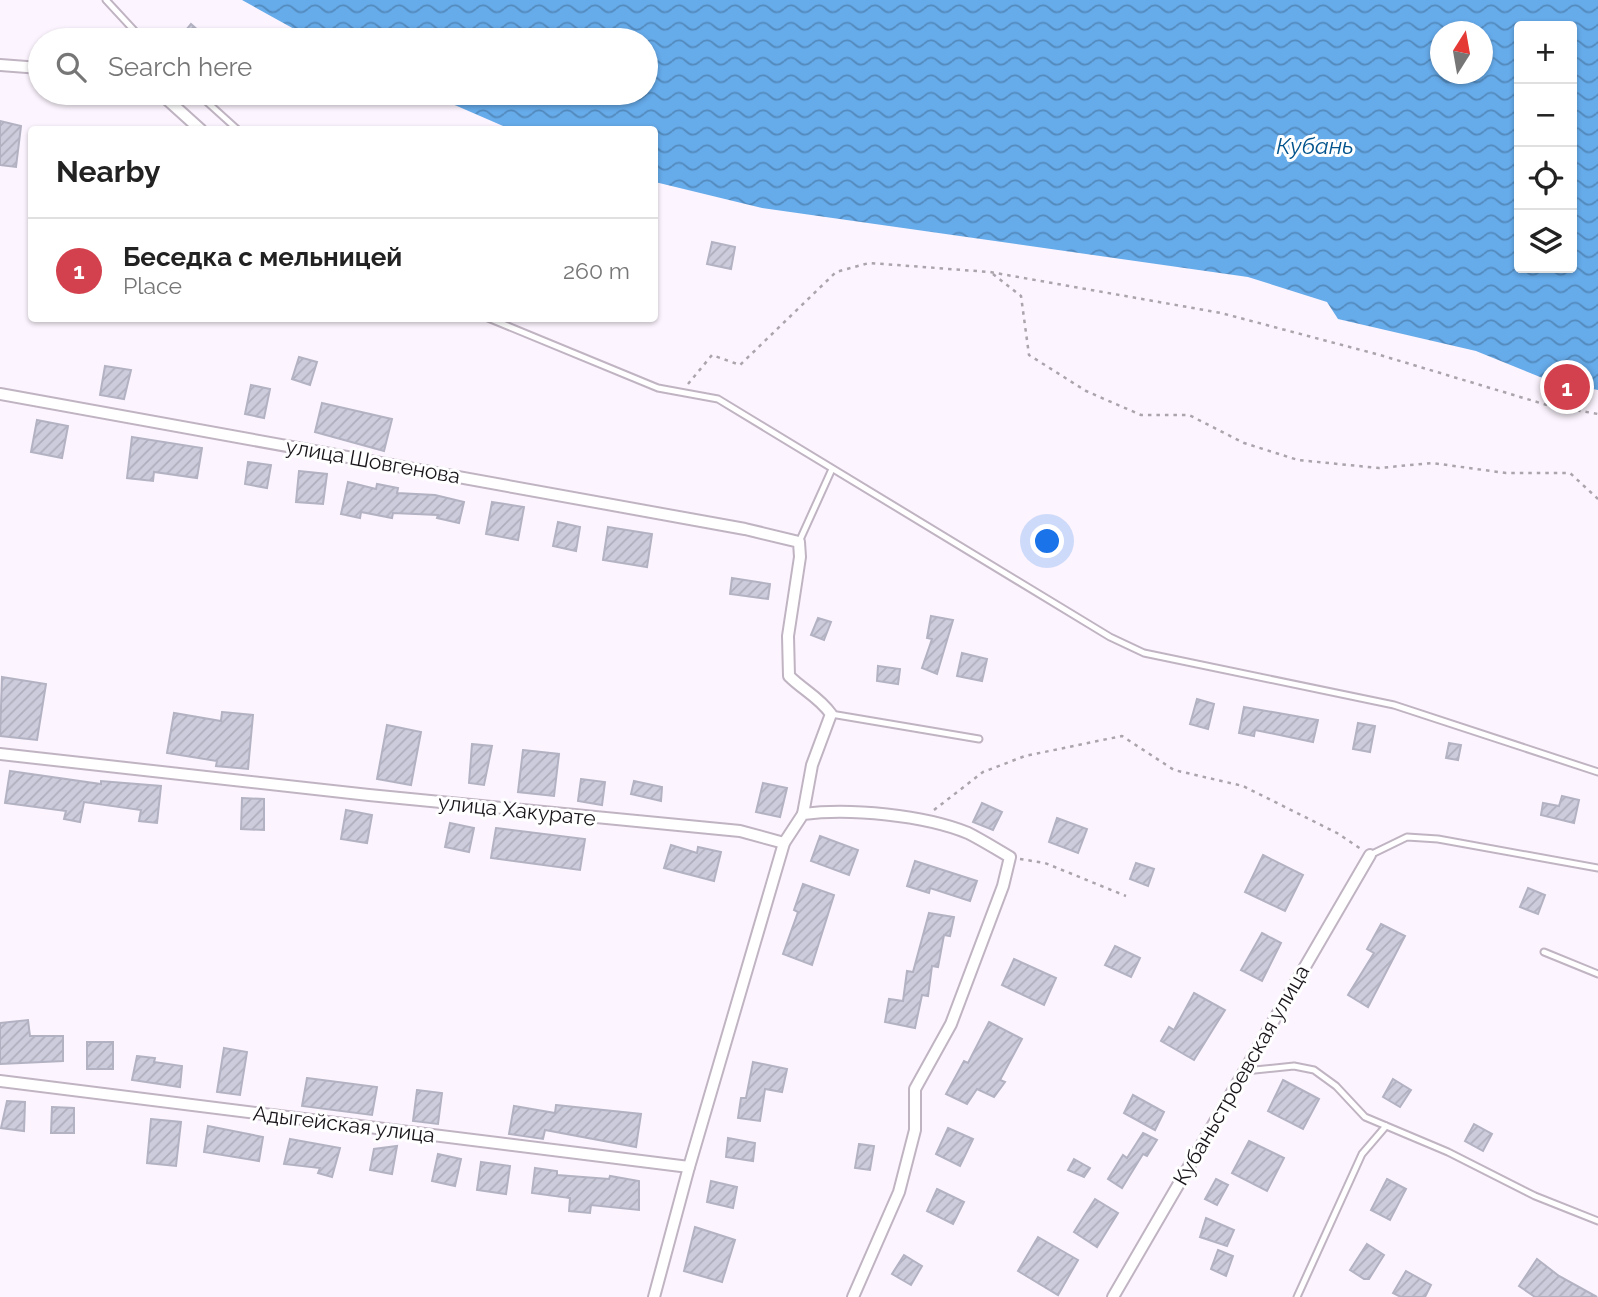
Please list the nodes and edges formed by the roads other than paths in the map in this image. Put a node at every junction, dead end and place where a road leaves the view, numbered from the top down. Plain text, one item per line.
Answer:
1 (106, 0) edge
2 (132, 28) edge
3 (0, 65) edge
4 (28, 67) edge
5 (173, 105) edge
6 (210, 105) edge
7 (197, 126) edge
8 (234, 126) edge
9 (497, 322) edge
10 (0, 394) edge
11 (832, 469) junction
12 (799, 542) junction
13 (831, 714) junction
14 (979, 739) dead end
15 (0, 754) edge
16 (1598, 772) edge
17 (803, 814) junction
18 (784, 843) junction
19 (1370, 855) joint
20 (1598, 868) edge
21 (1544, 952) dead end
22 (1598, 974) edge
23 (1242, 1072) junction
24 (0, 1081) edge
25 (1387, 1126) junction
26 (689, 1167) junction
27 (1598, 1221) edge
28 (654, 1297) edge
29 (853, 1297) edge
30 (1113, 1297) edge
31 (1297, 1297) edge

1 - 2 lane
3 - 4 street
5 - 7 street
6 - 8 lane
9 - 11 lane
10 - 12 street, улица Шовгенова
11 - 12 lane
11 - 16 lane
12 - 13 street
13 - 14 lane
13 - 17 street
15 - 18 street, улица Хакурате
17 - 18 street
17 - 29 street
18 - 26 street
19 - 20 lane
19 - 23 street, Кубаньстроевская улица
21 - 22 lane
23 - 25 lane
23 - 30 street, Кубаньстроевская улица
24 - 26 street, Адыгейская улица
25 - 27 lane
25 - 31 lane
26 - 28 street

